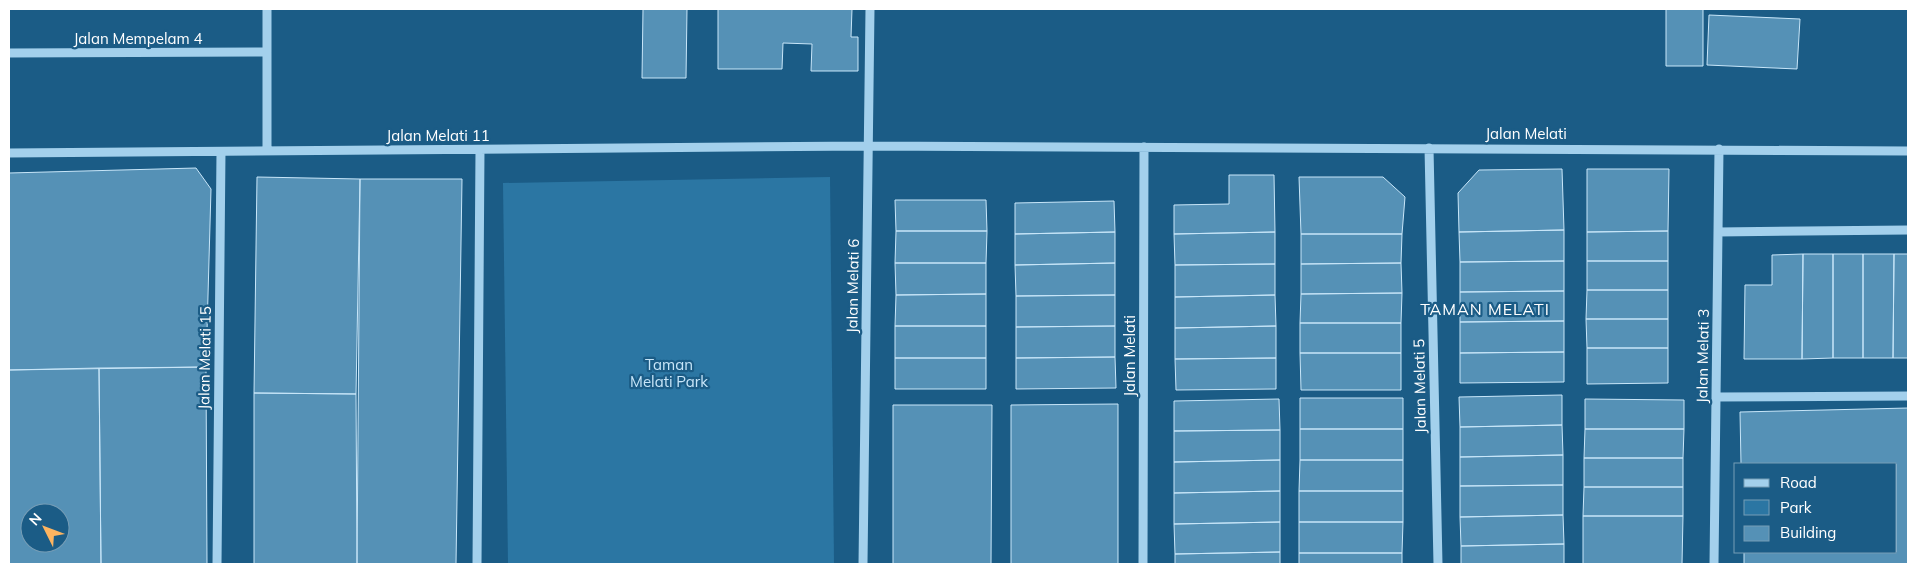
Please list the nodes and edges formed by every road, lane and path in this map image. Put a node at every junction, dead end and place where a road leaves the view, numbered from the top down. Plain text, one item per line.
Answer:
1 (267, 9) edge
2 (870, 9) edge
3 (267, 52) junction
4 (9, 53) edge
5 (868, 146) junction
6 (1144, 147) junction
7 (1429, 148) junction
8 (1719, 149) junction
9 (480, 150) junction
10 (267, 151) junction
11 (1908, 151) edge
12 (221, 152) junction
13 (9, 153) edge
14 (1908, 230) edge
15 (1718, 232) junction
16 (1908, 396) edge
17 (1716, 397) junction
18 (217, 564) edge
19 (477, 564) edge
20 (863, 564) edge
21 (1144, 564) edge
22 (1438, 564) edge
23 (1714, 564) edge

1 - 3 street
2 - 5 street, Jalan Melati 6
3 - 4 street, Jalan Mempelam 4
3 - 10 street
5 - 6 street, Jalan Melati
5 - 9 street, Jalan Melati 11
5 - 20 street, Jalan Melati 6
6 - 7 street, Jalan Melati
6 - 21 street, Jalan Melati
7 - 8 street, Jalan Melati
7 - 22 street, Jalan Melati 5
8 - 11 street, Jalan Melati
8 - 15 street, Jalan Melati 3
9 - 10 street, Jalan Melati 11
9 - 19 street
10 - 12 street, Jalan Melati 11
12 - 13 street, Jalan Melati 11
12 - 18 street, Jalan Melati 15
14 - 15 street
15 - 17 street, Jalan Melati 3
16 - 17 street
17 - 23 street, Jalan Melati 3

